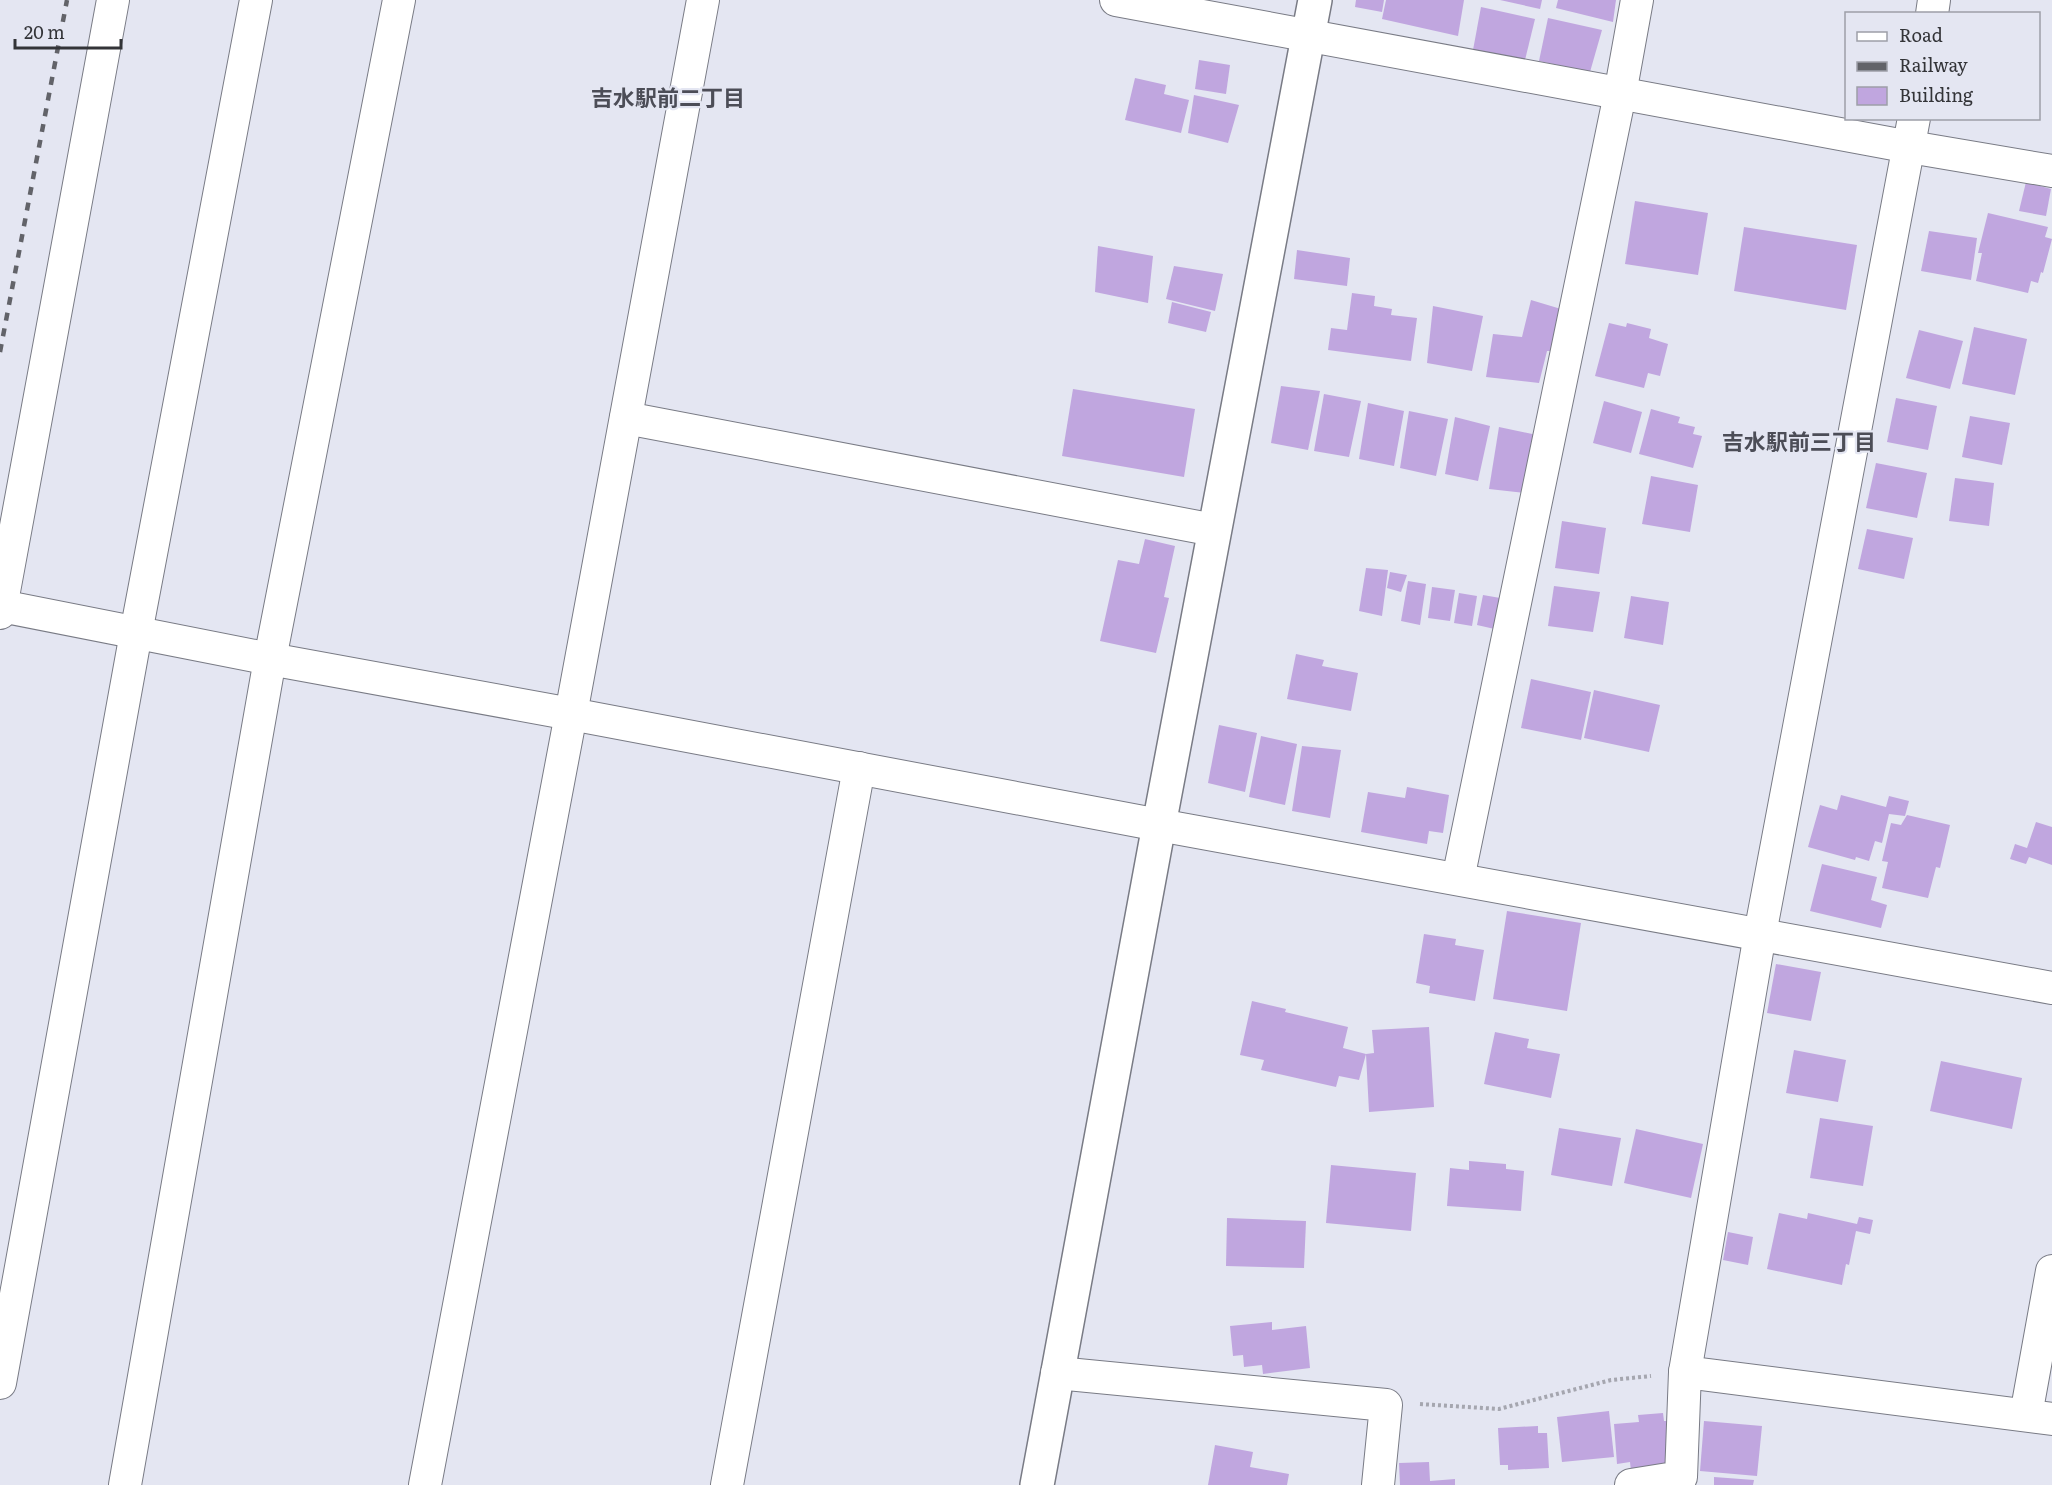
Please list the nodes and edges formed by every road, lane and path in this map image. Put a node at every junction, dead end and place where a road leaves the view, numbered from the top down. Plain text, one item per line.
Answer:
1 (113, 0) edge
2 (256, 0) edge
3 (399, 0) edge
4 (703, 0) edge
5 (1116, 0) edge
6 (1315, 0) edge
7 (1637, 0) edge
8 (1308, 37) junction
9 (1620, 94) junction
10 (1912, 133) edge
11 (2052, 171) edge
12 (626, 418) junction
13 (1214, 530) junction
14 (1, 610) edge
15 (136, 633) junction
16 (270, 659) junction
17 (571, 714) junction
18 (859, 768) junction
19 (1159, 825) junction
20 (1458, 879) junction
21 (1760, 934) junction
22 (2052, 988) edge
23 (2052, 1271) edge
24 (1684, 1372) junction
25 (1057, 1373) junction
26 (0, 1383) edge
27 (1386, 1405) junction
28 (2039, 1417) edge
29 (124, 1485) edge
30 (424, 1485) edge
31 (727, 1485) edge
32 (1037, 1485) edge
33 (1378, 1485) edge
34 (1631, 1485) edge

1 - 14 street
2 - 15 street
3 - 16 street
4 - 12 street
5 - 8 street
6 - 8 street
7 - 9 street
8 - 9 street
8 - 13 street
9 - 10 street
9 - 20 street
10 - 11 street
10 - 21 street
12 - 13 street
12 - 17 street
13 - 19 street
14 - 15 street
15 - 16 street
15 - 26 street
16 - 17 street
16 - 29 street
17 - 18 street
17 - 30 street
18 - 19 street
18 - 31 street
19 - 20 street
19 - 25 street
20 - 21 street
21 - 22 street
21 - 24 street
23 - 28 street
24 - 27 path
24 - 28 street
24 - 34 street
25 - 27 street
25 - 32 street
27 - 33 street

